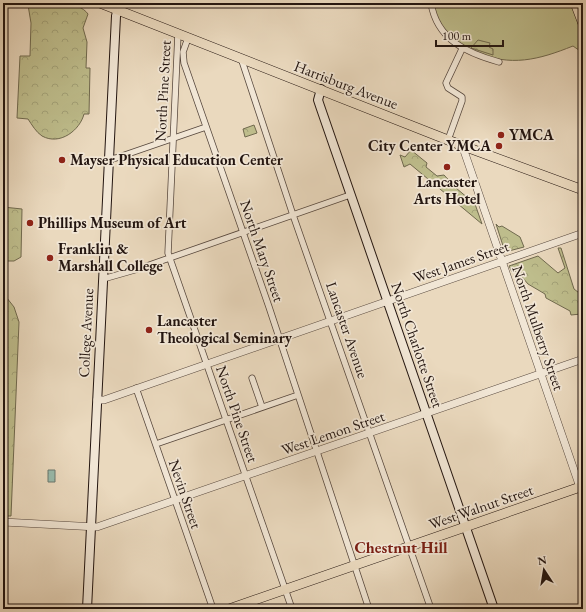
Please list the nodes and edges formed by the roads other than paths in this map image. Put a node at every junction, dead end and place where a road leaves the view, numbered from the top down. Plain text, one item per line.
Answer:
1 (100, 3) edge
2 (431, 3) edge
3 (575, 3) edge
4 (118, 6) edge
5 (583, 24) edge
6 (178, 34) junction
7 (188, 38) junction
8 (462, 49) junction
9 (241, 58) junction
10 (499, 62) dead end
11 (321, 89) junction
12 (206, 127) junction
13 (172, 138) junction
14 (448, 140) junction
15 (462, 145) junction
16 (109, 159) junction
17 (583, 190) edge
18 (350, 195) junction
19 (293, 215) junction
20 (243, 232) junction
21 (583, 233) edge
22 (170, 258) junction
23 (502, 261) junction
24 (103, 279) junction
25 (387, 301) junction
26 (330, 320) junction
27 (279, 338) junction
28 (583, 359) edge
29 (207, 363) junction
30 (541, 374) junction
31 (252, 378) dead end
32 (136, 388) junction
33 (298, 395) junction
34 (97, 400) junction
35 (262, 407) junction
36 (426, 414) junction
37 (227, 420) junction
38 (370, 434) junction
39 (156, 444) junction
40 (317, 452) junction
41 (246, 476) junction
42 (582, 490) edge
43 (175, 501) junction
44 (3, 522) edge
45 (91, 526) junction
46 (465, 527) junction
47 (409, 547) junction
48 (355, 565) junction
49 (286, 589) junction
50 (87, 609) edge
51 (213, 609) edge
52 (229, 609) edge
53 (292, 609) edge
54 (369, 609) edge
55 (430, 609) edge
56 (494, 609) edge

1 - 4 main road, Harrisburg Avenue
2 - 8 street
3 - 5 main road
4 - 6 main road, Harrisburg Avenue
4 - 16 main road, College Avenue
6 - 7 main road, Harrisburg Avenue
6 - 13 street, North Pine Street
7 - 9 main road, Harrisburg Avenue
7 - 12 street, North Mary Street
8 - 10 street
8 - 14 street
9 - 11 main road, Harrisburg Avenue
9 - 19 street, Lancaster Avenue
11 - 14 main road, Harrisburg Avenue
11 - 18 main road, North Charlotte Street
12 - 13 street
12 - 20 street, North Mary Street
13 - 16 street
13 - 22 street, North Pine Street
14 - 15 main road, Harrisburg Avenue
15 - 17 main road, Harrisburg Avenue
15 - 23 street, North Mulberry Street
16 - 24 main road, College Avenue
18 - 19 street
18 - 25 main road, North Charlotte Street
19 - 20 street
19 - 26 street, Lancaster Avenue
20 - 22 street
20 - 27 street, North Mary Street
21 - 23 street, West James Street
22 - 24 street
22 - 29 street, North Pine Street
23 - 25 street, West James Street
23 - 30 street, North Mulberry Street
24 - 34 main road, College Avenue
25 - 26 street, West James Street
25 - 36 main road, North Charlotte Street
26 - 27 street, West James Street
26 - 38 street, Lancaster Avenue
27 - 29 street, West James Street
27 - 33 street, North Mary Street
28 - 30 street, West Lemon Street
29 - 32 street, West James Street
29 - 37 street, North Pine Street
30 - 36 street, West Lemon Street
30 - 42 street, North Mulberry Street
31 - 35 street
32 - 34 street, West James Street
32 - 39 street, Nevin Street
33 - 35 street
33 - 40 street, North Mary Street
34 - 45 main road, College Avenue
35 - 37 street
36 - 38 street, West Lemon Street
36 - 46 main road, North Charlotte Street
37 - 39 street
37 - 41 street, North Pine Street
38 - 40 street, West Lemon Street
38 - 47 street, Lancaster Avenue
39 - 43 street, Nevin Street
40 - 41 street, West Lemon Street
40 - 48 street, North Mary Street
41 - 43 street, West Lemon Street
41 - 49 street, North Pine Street
42 - 46 main road, West Walnut Street
43 - 45 street, West Lemon Street
43 - 51 street, Nevin Street
44 - 45 street, West Lemon Street
45 - 50 main road, College Avenue
46 - 47 main road, West Walnut Street
46 - 56 main road, North Charlotte Street
47 - 48 main road, West Walnut Street
47 - 55 street, Lancaster Avenue
48 - 49 main road, West Walnut Street
48 - 54 street, North Mary Street
49 - 52 main road, West Walnut Street
49 - 53 street, North Pine Street

